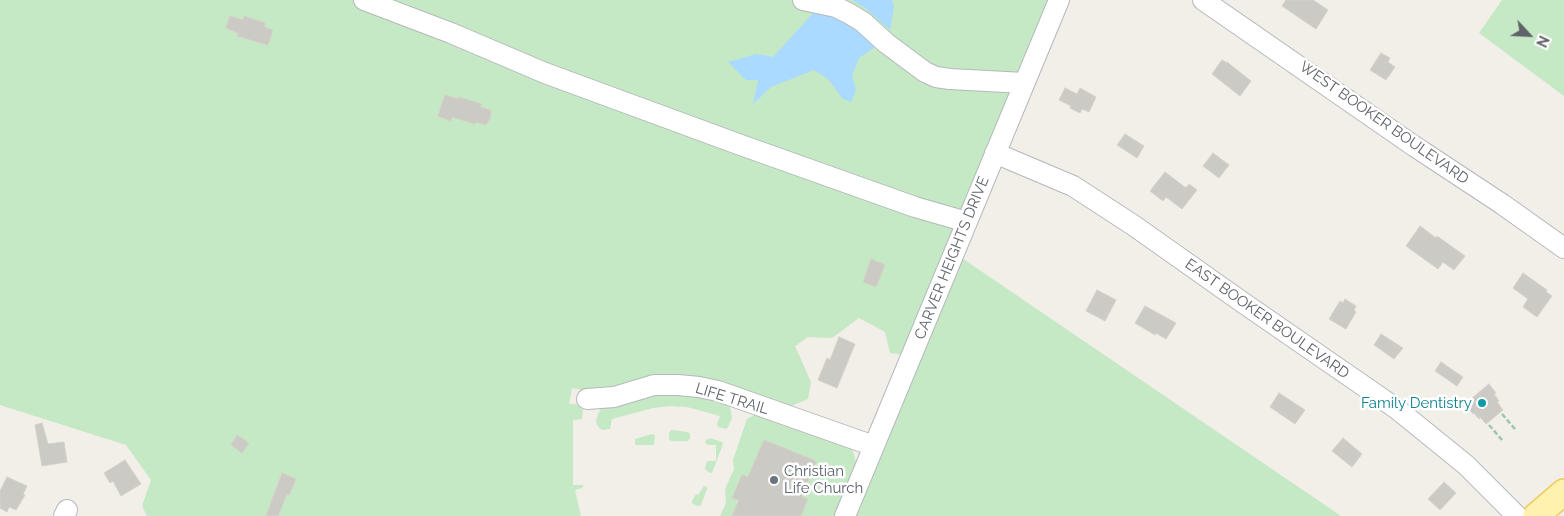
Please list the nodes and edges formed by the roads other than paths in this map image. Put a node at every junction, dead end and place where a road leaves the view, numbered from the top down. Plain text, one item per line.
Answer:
1 (364, 0) edge
2 (803, 0) edge
3 (1059, 0) edge
4 (1203, 0) edge
5 (1024, 83) junction
6 (996, 152) junction
7 (967, 222) junction
8 (1564, 248) edge
9 (587, 400) dead end
10 (874, 446) junction
11 (1564, 492) edge
12 (845, 516) edge
13 (1517, 516) edge
14 (1536, 516) edge

1 - 7 street
2 - 5 street
3 - 5 street, CARVER HEIGHTS DRIVE
4 - 8 street, WEST BOOKER BOULEVARD
5 - 6 street, CARVER HEIGHTS DRIVE
6 - 7 street, CARVER HEIGHTS DRIVE
6 - 13 street, EAST BOOKER BOULEVARD
7 - 10 street, CARVER HEIGHTS DRIVE
9 - 10 street, LIFE TRAIL
10 - 12 street, CARVER HEIGHTS DRIVE
11 - 14 main road

